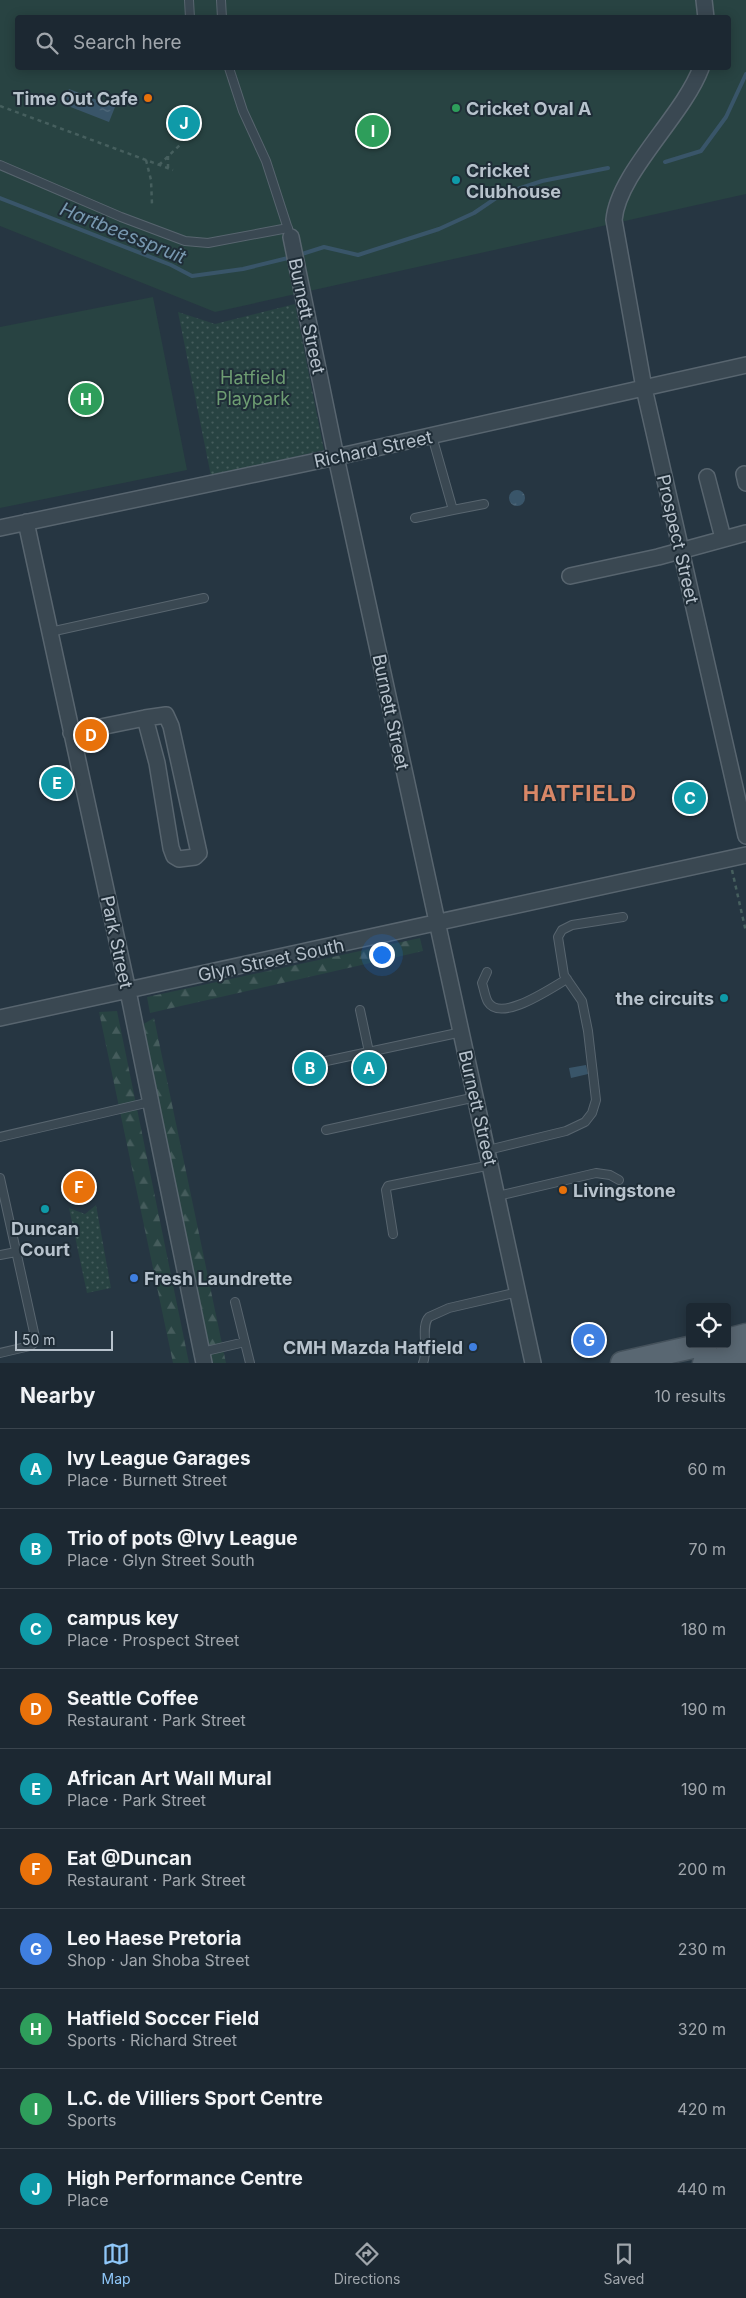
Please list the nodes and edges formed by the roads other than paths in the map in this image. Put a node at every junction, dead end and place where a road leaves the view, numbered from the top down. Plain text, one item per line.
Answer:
1 (189, 0) edge
2 (221, 0) edge
3 (704, 0) edge
4 (190, 15) edge
5 (222, 15) edge
6 (706, 15) edge
7 (230, 70) edge
8 (700, 70) edge
9 (0, 165) edge
10 (290, 233) junction
11 (746, 366) edge
12 (644, 388) junction
13 (432, 436) junction
14 (336, 457) junction
15 (707, 477) dead end
16 (484, 504) dead end
17 (453, 510) junction
18 (415, 518) dead end
19 (26, 522) junction
20 (0, 528) edge
21 (746, 533) edge
22 (723, 538) junction
23 (680, 551) junction
24 (570, 576) dead end
25 (204, 598) dead end
26 (50, 632) junction
27 (145, 718) junction
28 (72, 732) junction
29 (746, 836) edge
30 (746, 855) edge
31 (623, 917) dead end
32 (437, 924) junction
33 (487, 972) dead end
34 (567, 979) junction
35 (128, 991) junction
36 (360, 1010) dead end
37 (0, 1018) edge
38 (462, 1032) junction
39 (370, 1052) junction
40 (317, 1063) dead end
41 (476, 1097) junction
42 (150, 1102) junction
43 (326, 1130) dead end
44 (0, 1137) edge
45 (489, 1157) junction
46 (0, 1178) edge
47 (618, 1180) dead end
48 (498, 1196) junction
49 (4, 1214) edge
50 (394, 1234) dead end
51 (16, 1252) junction
52 (0, 1255) edge
53 (518, 1292) junction
54 (235, 1302) dead end
55 (746, 1335) edge
56 (731, 1339) edge
57 (245, 1342) junction
58 (688, 1348) edge
59 (746, 1352) edge
60 (0, 1353) edge
61 (203, 1357) edge
62 (250, 1363) edge
63 (423, 1363) edge
64 (533, 1363) edge
65 (622, 1363) edge
66 (704, 1363) edge

1 - 4 lane
2 - 5 lane
3 - 6 street
7 - 10 lane, Burnett Street
8 - 12 street, Prospect Street
9 - 10 lane
10 - 14 street, Burnett Street
11 - 12 street, Richard Street
12 - 13 street, Richard Street
12 - 23 street, Prospect Street
13 - 14 street, Richard Street
13 - 17 lane
14 - 19 street, Richard Street
14 - 32 street, Burnett Street
15 - 22 street
16 - 17 lane
17 - 18 lane
19 - 20 street, Richard Street
19 - 26 street, Park Street
21 - 22 street
22 - 23 street
23 - 24 street
23 - 29 street, Prospect Street
25 - 26 lane
26 - 28 street, Park Street
27 - 27 street
27 - 28 street
28 - 35 street, Park Street
30 - 32 street, Glyn Street South
31 - 34 lane
32 - 35 street, Glyn Street South
32 - 38 street, Burnett Street
33 - 34 lane
34 - 45 lane
35 - 37 street, Glyn Street South
35 - 42 street, Park Street
36 - 39 lane
38 - 39 lane
38 - 41 street, Burnett Street
39 - 40 lane
41 - 43 lane
41 - 45 street, Burnett Street
42 - 44 lane
42 - 61 street, Park Street
45 - 48 street, Burnett Street
45 - 50 lane
46 - 49 lane
47 - 48 lane
48 - 53 street, Burnett Street
49 - 51 lane
51 - 52 lane
51 - 60 lane
53 - 63 lane
53 - 64 street, Burnett Street
54 - 57 lane
55 - 56 main road
57 - 61 lane
57 - 62 lane
58 - 65 main road
59 - 66 main road

